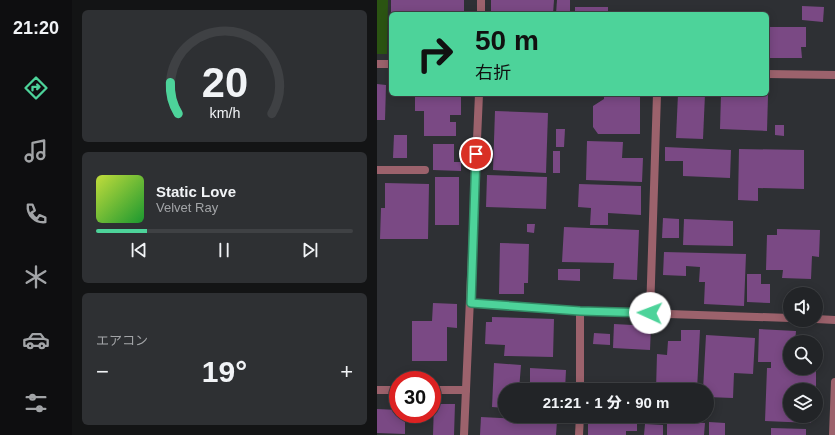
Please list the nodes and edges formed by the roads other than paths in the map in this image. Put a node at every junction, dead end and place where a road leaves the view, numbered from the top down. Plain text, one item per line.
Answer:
1 (481, 0) edge
2 (481, 12) edge
3 (377, 64) edge
4 (389, 64) edge
5 (769, 74) edge
6 (835, 75) edge
7 (479, 96) edge
8 (657, 96) edge
9 (377, 170) edge
10 (425, 170) dead end
11 (471, 303) junction
12 (580, 311) junction
13 (650, 313) junction
14 (783, 318) edge
15 (823, 319) edge
16 (835, 320) edge
17 (835, 382) edge
18 (580, 383) edge
19 (377, 390) edge
20 (389, 390) edge
21 (441, 390) edge
22 (466, 390) junction
23 (579, 423) edge
24 (464, 435) edge
25 (579, 435) edge
26 (833, 435) edge

1 - 2 street
3 - 4 street
5 - 6 street
7 - 11 street
8 - 13 street
9 - 10 street
11 - 12 street
11 - 22 street
12 - 13 street
12 - 18 street
13 - 14 street
15 - 16 street
17 - 26 street
19 - 20 street
21 - 22 street
22 - 24 street
23 - 25 street

